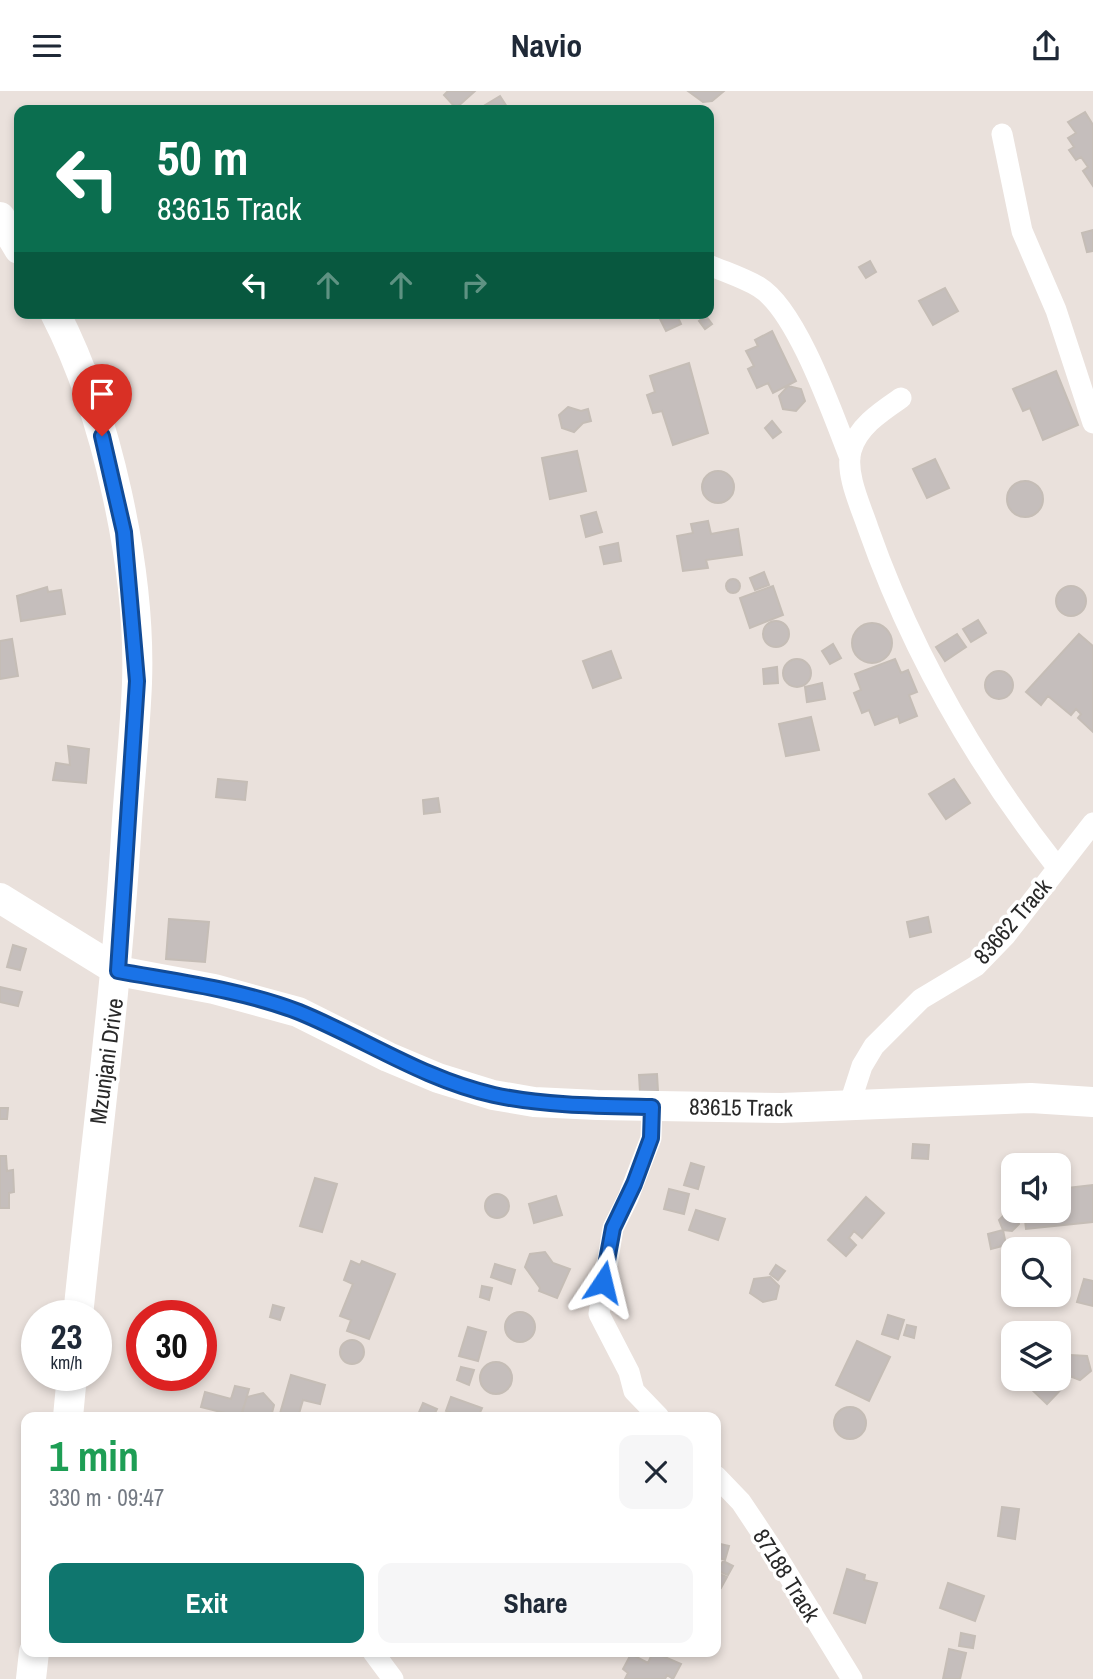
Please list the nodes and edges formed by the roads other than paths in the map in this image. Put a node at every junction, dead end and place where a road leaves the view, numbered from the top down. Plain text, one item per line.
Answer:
1 (1002, 134) dead end
2 (0, 217) edge
3 (14, 241) edge
4 (714, 267) edge
5 (57, 319) edge
6 (901, 398) dead end
7 (1093, 423) edge
8 (850, 458) junction
9 (1093, 823) edge
10 (1057, 867) junction
11 (0, 898) edge
12 (118, 971) junction
13 (1093, 1102) edge
14 (849, 1106) junction
15 (652, 1107) junction
16 (80, 1300) edge
17 (70, 1391) edge
18 (68, 1412) edge
19 (654, 1412) edge
20 (721, 1482) edge
21 (33, 1657) edge
22 (377, 1657) edge
23 (31, 1679) edge
24 (393, 1679) edge
25 (852, 1679) edge

1 - 7 street
2 - 3 street
4 - 8 street
5 - 12 street, Mzunjani Drive
6 - 8 street
8 - 10 street
9 - 10 street, 83662 Track
10 - 14 street, 83662 Track
11 - 12 street
12 - 15 street, 83615 Track
12 - 16 street, Mzunjani Drive
13 - 14 street, 83615 Track
14 - 15 street, 83615 Track
15 - 19 street
17 - 18 street
20 - 25 street, 87188 Track
21 - 23 street
22 - 24 street

